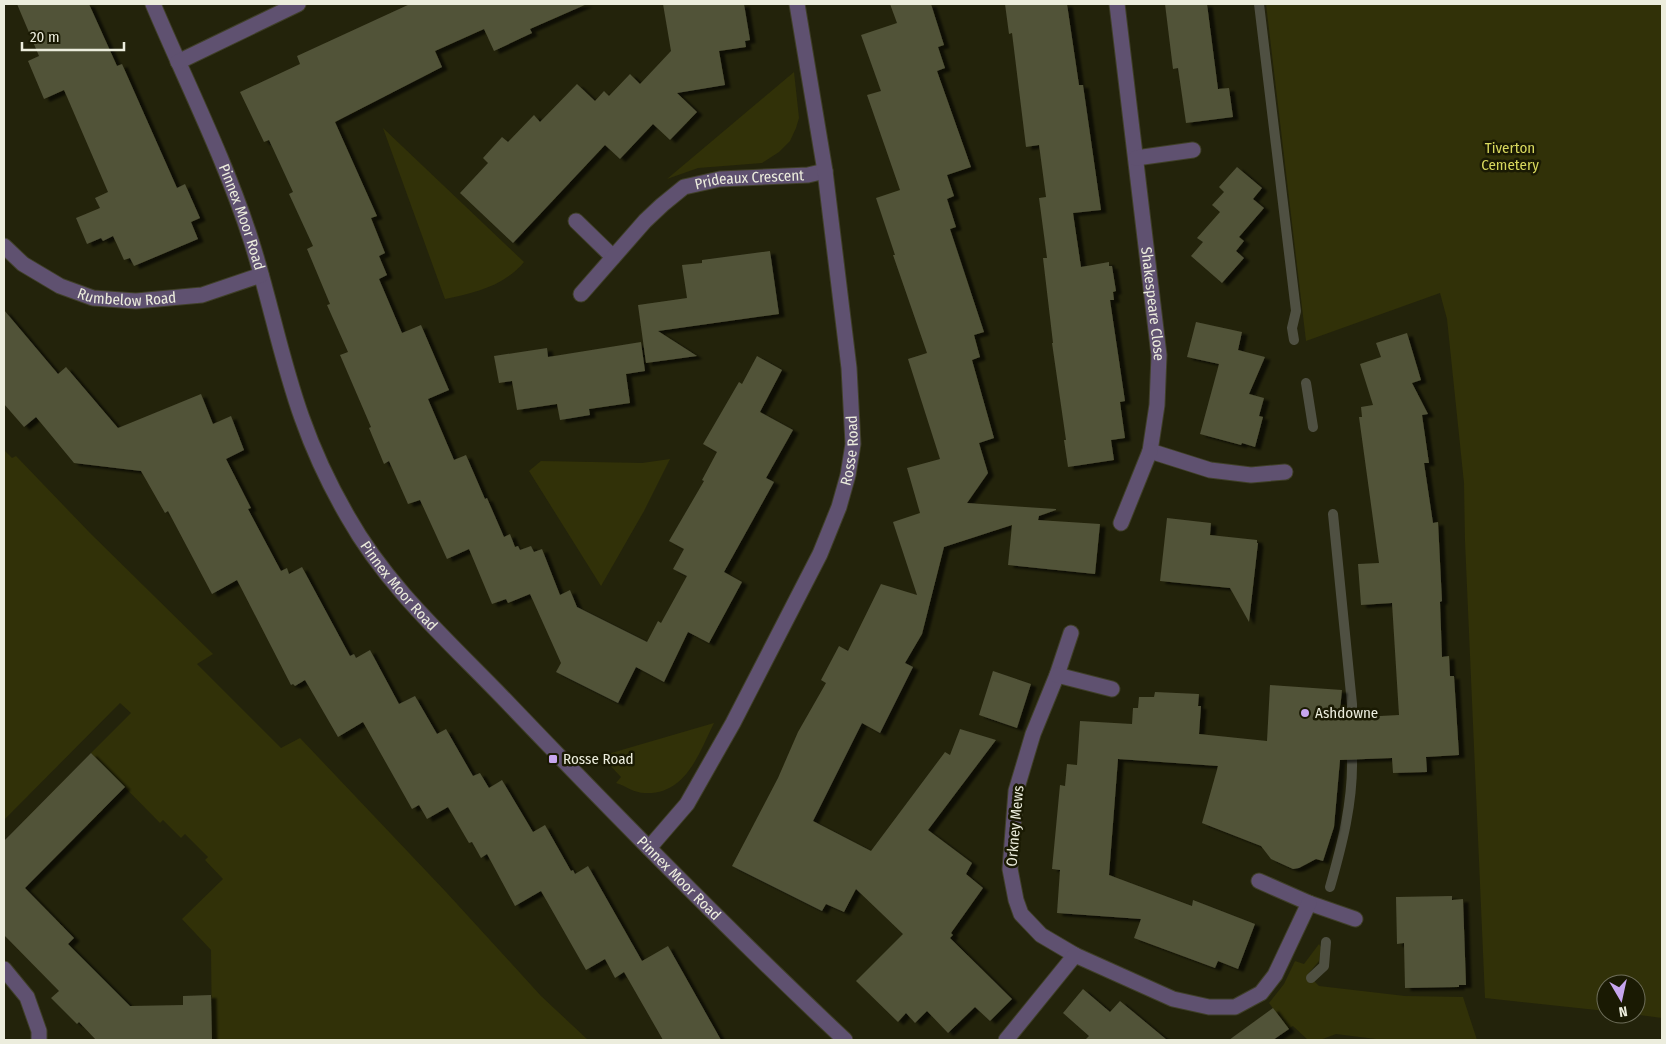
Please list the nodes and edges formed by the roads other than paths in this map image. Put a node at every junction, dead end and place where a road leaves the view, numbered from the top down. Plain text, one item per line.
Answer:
1 (153, 4) edge
2 (298, 4) edge
3 (797, 4) edge
4 (1117, 4) edge
5 (178, 62) junction
6 (1193, 150) dead end
7 (1136, 158) junction
8 (825, 171) junction
9 (576, 221) dead end
10 (4, 246) edge
11 (613, 257) junction
12 (261, 275) junction
13 (581, 294) dead end
14 (1150, 451) junction
15 (1285, 472) dead end
16 (1121, 523) dead end
17 (1071, 633) dead end
18 (1057, 675) junction
19 (1112, 689) dead end
20 (649, 848) junction
21 (1259, 881) dead end
22 (1309, 903) junction
23 (1355, 919) dead end
24 (1076, 954) junction
25 (4, 969) edge
26 (39, 1040) edge
27 (844, 1040) edge
28 (1006, 1040) edge

1 - 5 street, Pinnex Moor Road
2 - 5 street
3 - 8 street, Rosse Road
4 - 7 street, Shakespeare Close
5 - 12 street, Pinnex Moor Road
6 - 7 street
7 - 14 street, Shakespeare Close
8 - 11 street, Prideaux Crescent
8 - 20 street, Rosse Road
9 - 11 street
10 - 12 street, Rumbelow Road
11 - 13 street, Prideaux Crescent
12 - 20 street, Pinnex Moor Road
14 - 15 street
14 - 16 street, Shakespeare Close
17 - 18 street, Orkney Mews
18 - 19 street
18 - 24 street, Orkney Mews
20 - 27 street, Pinnex Moor Road
21 - 22 street
22 - 23 street
22 - 24 street, Orkney Mews
24 - 28 street
25 - 26 street

